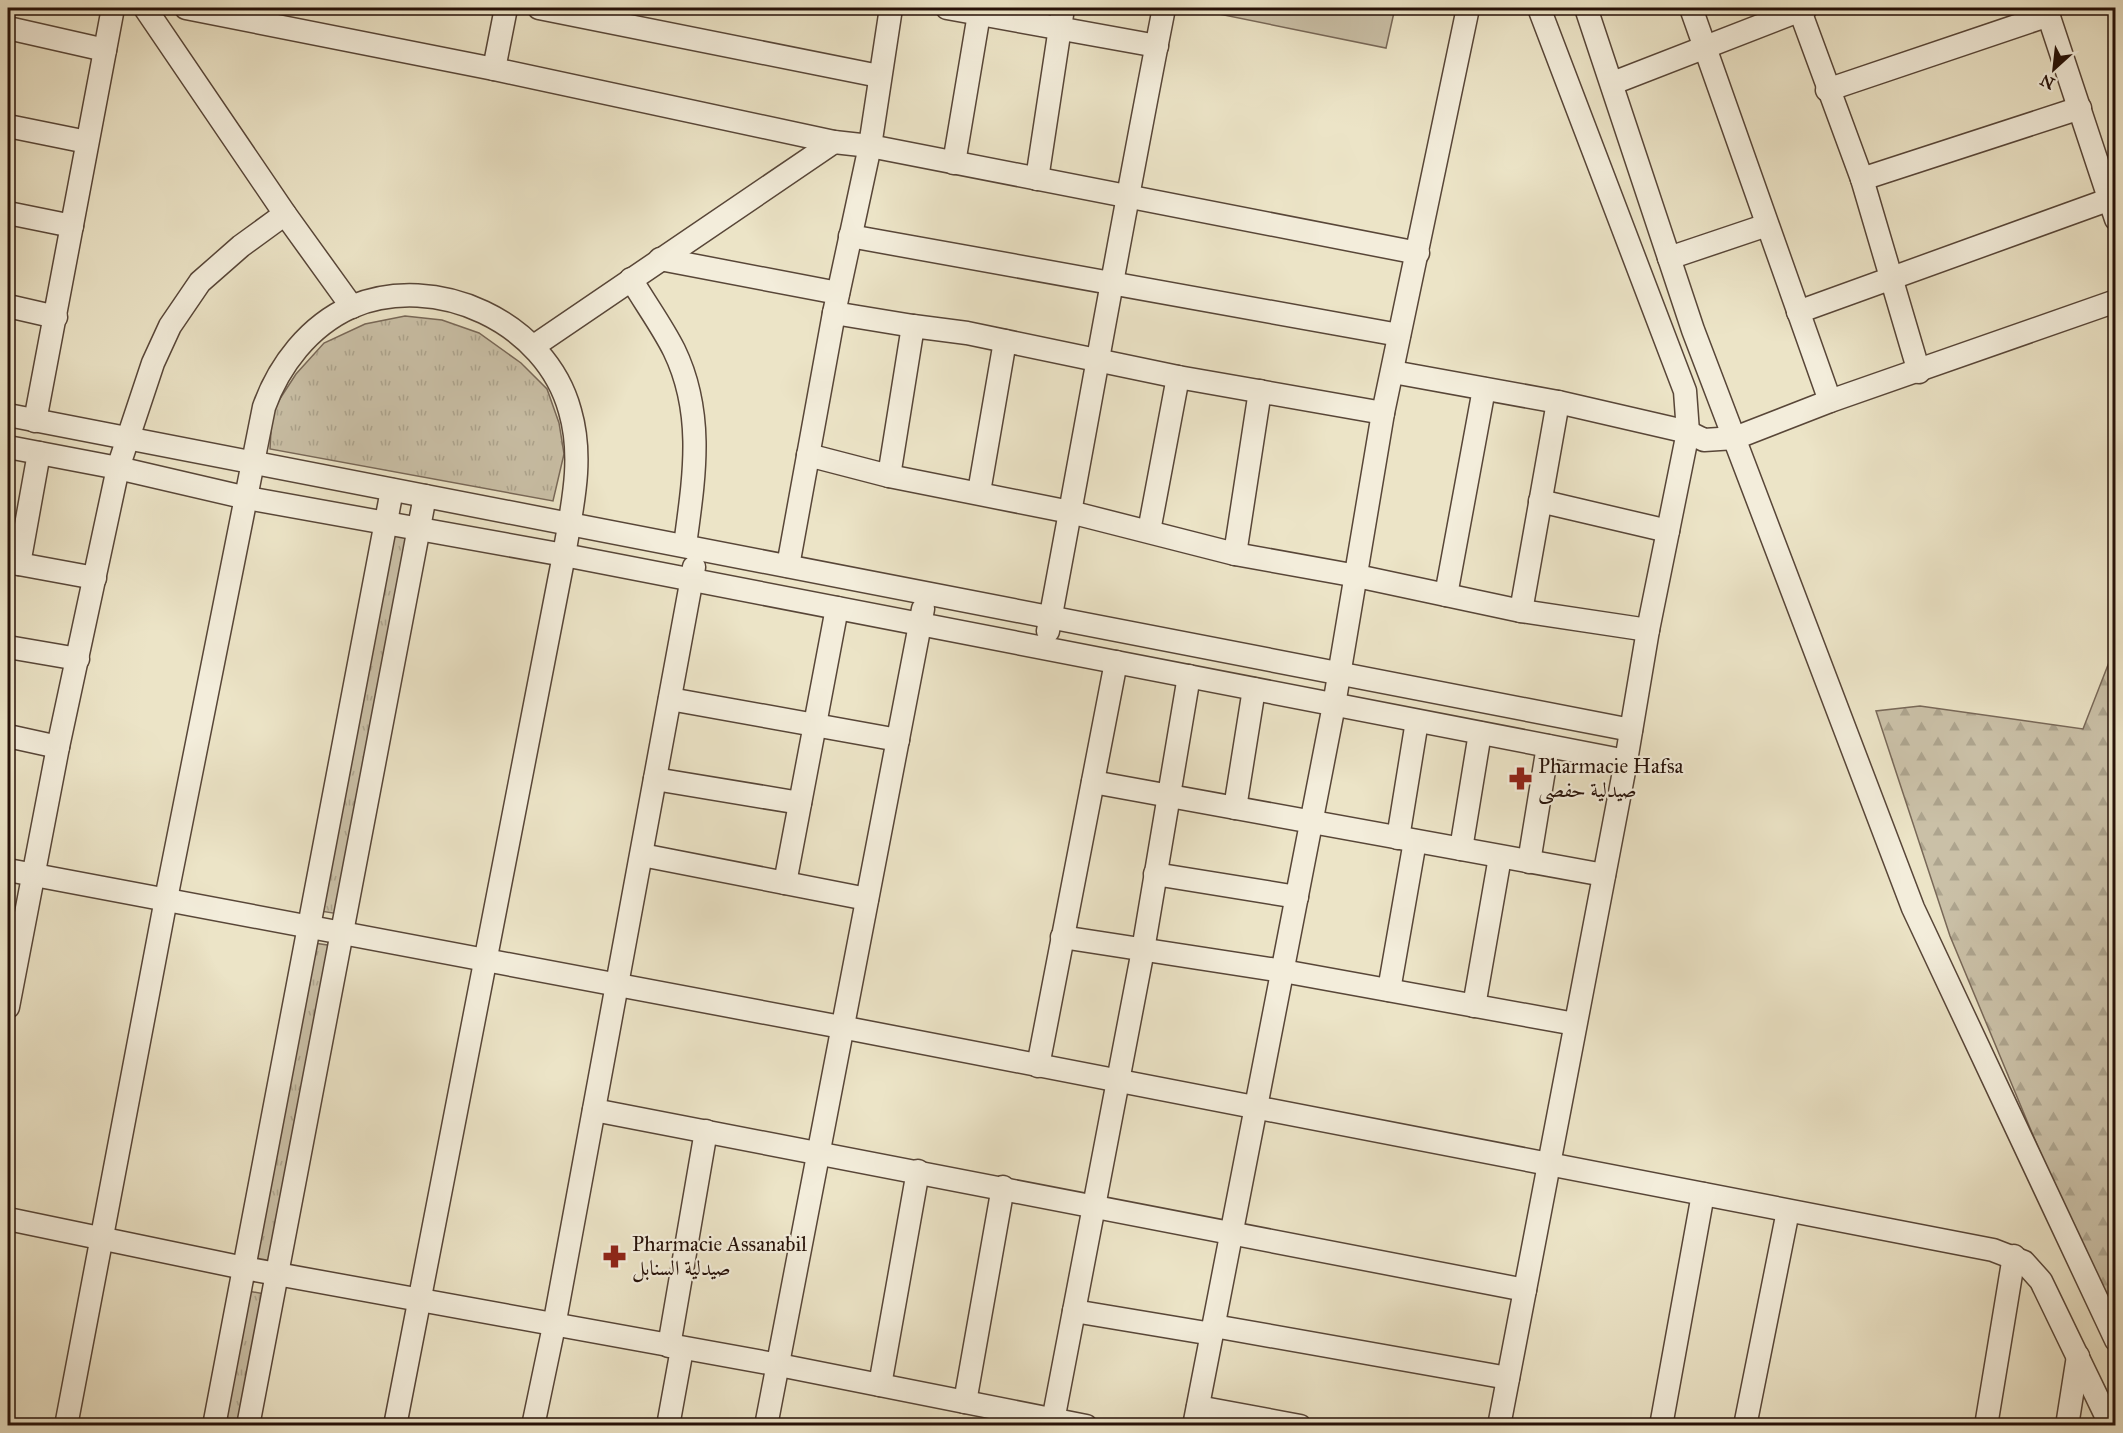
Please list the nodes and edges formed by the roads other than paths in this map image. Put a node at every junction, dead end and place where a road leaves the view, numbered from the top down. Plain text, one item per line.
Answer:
1 (113, 8) edge
2 (145, 8) edge
3 (186, 8) edge
4 (506, 8) edge
5 (539, 8) edge
6 (891, 8) edge
7 (947, 8) edge
8 (1164, 8) edge
9 (1468, 8) edge
10 (1539, 8) edge
11 (1586, 8) edge
12 (1691, 8) edge
13 (1802, 8) edge
14 (979, 11) edge
15 (2047, 11) edge
16 (1061, 17) edge
17 (8, 28) edge
18 (1157, 46) junction
19 (1706, 46) junction
20 (105, 50) junction
21 (494, 69) junction
22 (879, 76) junction
23 (1613, 83) junction
24 (1827, 90) junction
25 (2080, 108) junction
26 (8, 126) edge
27 (87, 142) junction
28 (834, 142) junction
29 (870, 146) junction
30 (954, 164) junction
31 (1037, 179) junction
32 (1862, 179) junction
33 (1127, 195) junction
34 (2114, 205) edge
35 (8, 213) edge
36 (285, 214) junction
37 (1767, 225) junction
38 (72, 226) junction
39 (850, 236) junction
40 (1418, 253) junction
41 (1669, 258) junction
42 (660, 259) junction
43 (1892, 278) junction
44 (631, 279) junction
45 (1114, 285) junction
46 (2115, 301) edge
47 (836, 303) junction
48 (8, 306) edge
49 (352, 307) junction
50 (1797, 312) junction
51 (56, 317) junction
52 (913, 326) junction
53 (1399, 335) junction
54 (1005, 341) junction
55 (534, 346) junction
56 (1099, 361) junction
57 (1393, 372) junction
58 (1919, 372) junction
59 (1178, 377) junction
60 (1484, 389) junction
61 (1260, 391) junction
62 (1830, 401) junction
63 (1558, 402) junction
64 (1383, 413) junction
65 (8, 415) edge
66 (35, 421) junction
67 (1688, 432) junction
68 (1735, 438) junction
69 (128, 440) junction
70 (8, 447) edge
71 (39, 453) junction
72 (808, 455) junction
73 (253, 465) junction
74 (118, 468) junction
75 (889, 476) junction
76 (392, 490) junction
77 (979, 492) junction
78 (425, 496) junction
79 (247, 498) junction
80 (1540, 501) junction
81 (1070, 512) junction
82 (569, 522) junction
83 (386, 524) junction
84 (418, 530) junction
85 (1149, 531) junction
86 (1668, 531) junction
87 (691, 546) junction
88 (1235, 554) junction
89 (564, 555) junction
90 (13, 563) edge
91 (788, 566) junction
92 (1357, 576) junction
93 (95, 578) junction
94 (691, 580) junction
95 (926, 593) junction
96 (1446, 595) junction
97 (837, 608) junction
98 (1521, 611) junction
99 (1050, 618) junction
100 (920, 624) junction
101 (1648, 630) junction
102 (8, 646) edge
103 (1045, 648) junction
104 (78, 659) junction
105 (1116, 662) junction
106 (1339, 675) junction
107 (1189, 676) junction
108 (1254, 689) junction
109 (670, 699) junction
110 (1334, 705) junction
111 (1417, 721) junction
112 (814, 725) junction
113 (1631, 730) junction
114 (1480, 733) junction
115 (8, 736) edge
116 (897, 740) junction
117 (1548, 746) junction
118 (58, 747) junction
119 (1626, 762) junction
120 (655, 780) junction
121 (1093, 782) junction
122 (1169, 796) junction
123 (800, 803) junction
124 (1235, 808) junction
125 (1312, 822) junction
126 (1407, 839) junction
127 (1461, 849) junction
128 (642, 855) junction
129 (1500, 857) junction
130 (1529, 862) junction
131 (8, 870) edge
132 (32, 874) junction
133 (1155, 874) junction
134 (1604, 875) junction
135 (785, 883) junction
136 (1298, 897) junction
137 (166, 899) junction
138 (867, 899) junction
139 (310, 926) junction
140 (343, 933) junction
141 (1062, 937) junction
142 (1143, 950) junction
143 (485, 959) junction
144 (1283, 971) junction
145 (617, 984) junction
146 (1389, 990) junction
147 (8, 999) edge
148 (1474, 1006) junction
149 (1575, 1024) junction
150 (841, 1027) junction
151 (1038, 1066) junction
152 (1119, 1081) junction
153 (1255, 1107) junction
154 (594, 1110) junction
155 (706, 1131) junction
156 (817, 1151) junction
157 (1549, 1164) junction
158 (918, 1171) junction
159 (1003, 1187) junction
160 (1702, 1194) junction
161 (1095, 1205) junction
162 (1788, 1211) junction
163 (8, 1219) edge
164 (1233, 1232) junction
165 (102, 1237) junction
166 (2014, 1256) junction
167 (244, 1268) junction
168 (276, 1274) junction
169 (1525, 1290) junction
170 (420, 1301) junction
171 (1074, 1311) junction
172 (554, 1326) junction
173 (1213, 1330) junction
174 (2115, 1340) edge
175 (675, 1347) junction
176 (2078, 1356) junction
177 (779, 1365) junction
178 (1508, 1378) junction
179 (880, 1385) junction
180 (965, 1402) junction
181 (1196, 1416) edge
182 (1052, 1422) edge
183 (66, 1425) edge
184 (214, 1425) edge
185 (248, 1425) edge
186 (395, 1425) edge
187 (533, 1425) edge
188 (668, 1425) edge
189 (766, 1425) edge
190 (1086, 1425) edge
191 (1300, 1425) edge
192 (1499, 1425) edge
193 (1660, 1425) edge
194 (1745, 1425) edge
195 (1986, 1425) edge
196 (2067, 1425) edge
197 (2112, 1425) edge

1 - 20 street
2 - 36 street
3 - 21 street
4 - 21 street
5 - 22 street
6 - 22 street
7 - 14 street
8 - 18 street
9 - 40 street
10 - 67 street
11 - 23 street
12 - 19 street
13 - 19 street
13 - 24 street
14 - 16 street
14 - 30 street
15 - 24 street
15 - 25 street
16 - 18 street
16 - 31 street
17 - 20 street
18 - 33 street
19 - 23 street
19 - 37 street
20 - 27 street
21 - 28 street
22 - 29 street
23 - 41 street
24 - 32 street
25 - 32 street
25 - 34 street
26 - 27 street
27 - 38 street
28 - 29 street
28 - 42 street
29 - 30 street
29 - 39 street
30 - 31 street
31 - 33 street
32 - 43 street
33 - 40 street
33 - 45 street
34 - 43 street
35 - 38 street
36 - 49 street
36 - 69 street
37 - 41 street
37 - 50 street
38 - 51 street
39 - 45 street
39 - 47 street
40 - 53 street
41 - 68 street
42 - 44 street
42 - 47 street
43 - 50 street
43 - 58 street
44 - 55 street
44 - 87 street
45 - 53 street
45 - 56 street
46 - 58 street
47 - 52 street
47 - 72 street
48 - 51 street
49 - 55 street
49 - 73 street
50 - 62 street
51 - 66 street
52 - 54 street
52 - 75 street
53 - 57 street
54 - 56 street
54 - 77 street
55 - 82 street
56 - 59 street
56 - 81 street
57 - 60 street
57 - 64 street
58 - 62 street
59 - 61 street
59 - 85 street
60 - 63 street
60 - 96 street
61 - 64 street
61 - 88 street
62 - 68 street
63 - 67 street
63 - 80 street
64 - 92 street
65 - 66 street
66 - 69 street
67 - 68 street
67 - 86 street
68 - 174 street
69 - 73 street
69 - 74 street
70 - 71 street
71 - 74 street
71 - 90 street
72 - 75 street
72 - 91 street
73 - 76 street
73 - 79 street
74 - 79 street
74 - 93 street
75 - 77 street
76 - 78 street
76 - 83 street
77 - 81 street
78 - 82 street
78 - 84 street
79 - 83 street
79 - 137 street
80 - 86 street
80 - 98 street
81 - 85 street
81 - 99 street
82 - 87 street
82 - 89 street
83 - 84 street
83 - 139 street
84 - 89 street
84 - 140 street
85 - 88 street
86 - 101 street
87 - 91 street
87 - 94 street
88 - 92 street
89 - 94 street
89 - 143 street
90 - 93 street
91 - 95 street
92 - 96 street
92 - 106 street
93 - 104 street
94 - 97 street
94 - 109 street
95 - 99 street
95 - 100 street
96 - 98 street
97 - 100 street
97 - 112 street
98 - 101 street
99 - 103 street
99 - 106 street
100 - 103 street
100 - 116 street
101 - 113 street
102 - 104 street
103 - 105 street
104 - 118 street
105 - 107 street
105 - 121 street
106 - 110 street
106 - 113 street
107 - 108 street
107 - 122 street
108 - 110 street
108 - 124 street
109 - 112 street
109 - 120 street
110 - 111 street
110 - 125 street
111 - 114 street
111 - 126 street
112 - 116 street
112 - 123 street
113 - 119 street
114 - 117 street
114 - 127 street
115 - 118 street
116 - 138 street
117 - 119 street
117 - 130 street
118 - 132 street
119 - 134 street
120 - 123 street
120 - 128 street
121 - 122 street
121 - 141 street
122 - 124 street
122 - 133 street
123 - 135 street
124 - 125 street
125 - 126 street
125 - 136 street
126 - 127 street
126 - 146 street
127 - 129 street
128 - 135 street
128 - 145 street
129 - 130 street
129 - 148 street
130 - 134 street
131 - 132 street
132 - 137 street
132 - 147 street
133 - 136 street
133 - 142 street
134 - 149 street
135 - 138 street
136 - 144 street
137 - 139 street
137 - 165 street
138 - 150 street
139 - 140 street
139 - 167 street
140 - 143 street
140 - 168 street
141 - 142 street
141 - 151 street
142 - 144 street
142 - 152 street
143 - 145 street
143 - 170 street
144 - 146 street
144 - 153 street
145 - 150 street
145 - 154 street
146 - 148 street
148 - 149 street
149 - 157 street
150 - 151 street
150 - 156 street
151 - 152 street
152 - 153 street
152 - 161 street
153 - 157 street
153 - 164 street
154 - 155 street
154 - 172 street
155 - 156 street
155 - 175 street
156 - 158 street
156 - 177 street
157 - 160 street
157 - 169 street
158 - 159 street
158 - 179 street
159 - 161 street
159 - 180 street
160 - 162 street
160 - 193 street
161 - 164 street
161 - 171 street
162 - 166 street
162 - 194 street
163 - 165 street
164 - 169 street
164 - 173 street
165 - 167 street
165 - 183 street
166 - 176 street
166 - 195 street
167 - 168 street
167 - 184 street
168 - 170 street
168 - 185 street
169 - 178 street
170 - 172 street
170 - 186 street
171 - 173 street
171 - 182 street
172 - 175 street
172 - 187 street
173 - 178 street
173 - 181 street
175 - 177 street
175 - 188 street
176 - 196 street
176 - 197 street
177 - 179 street
177 - 189 street
178 - 192 street
179 - 180 street
180 - 182 street
181 - 191 street
182 - 190 street

